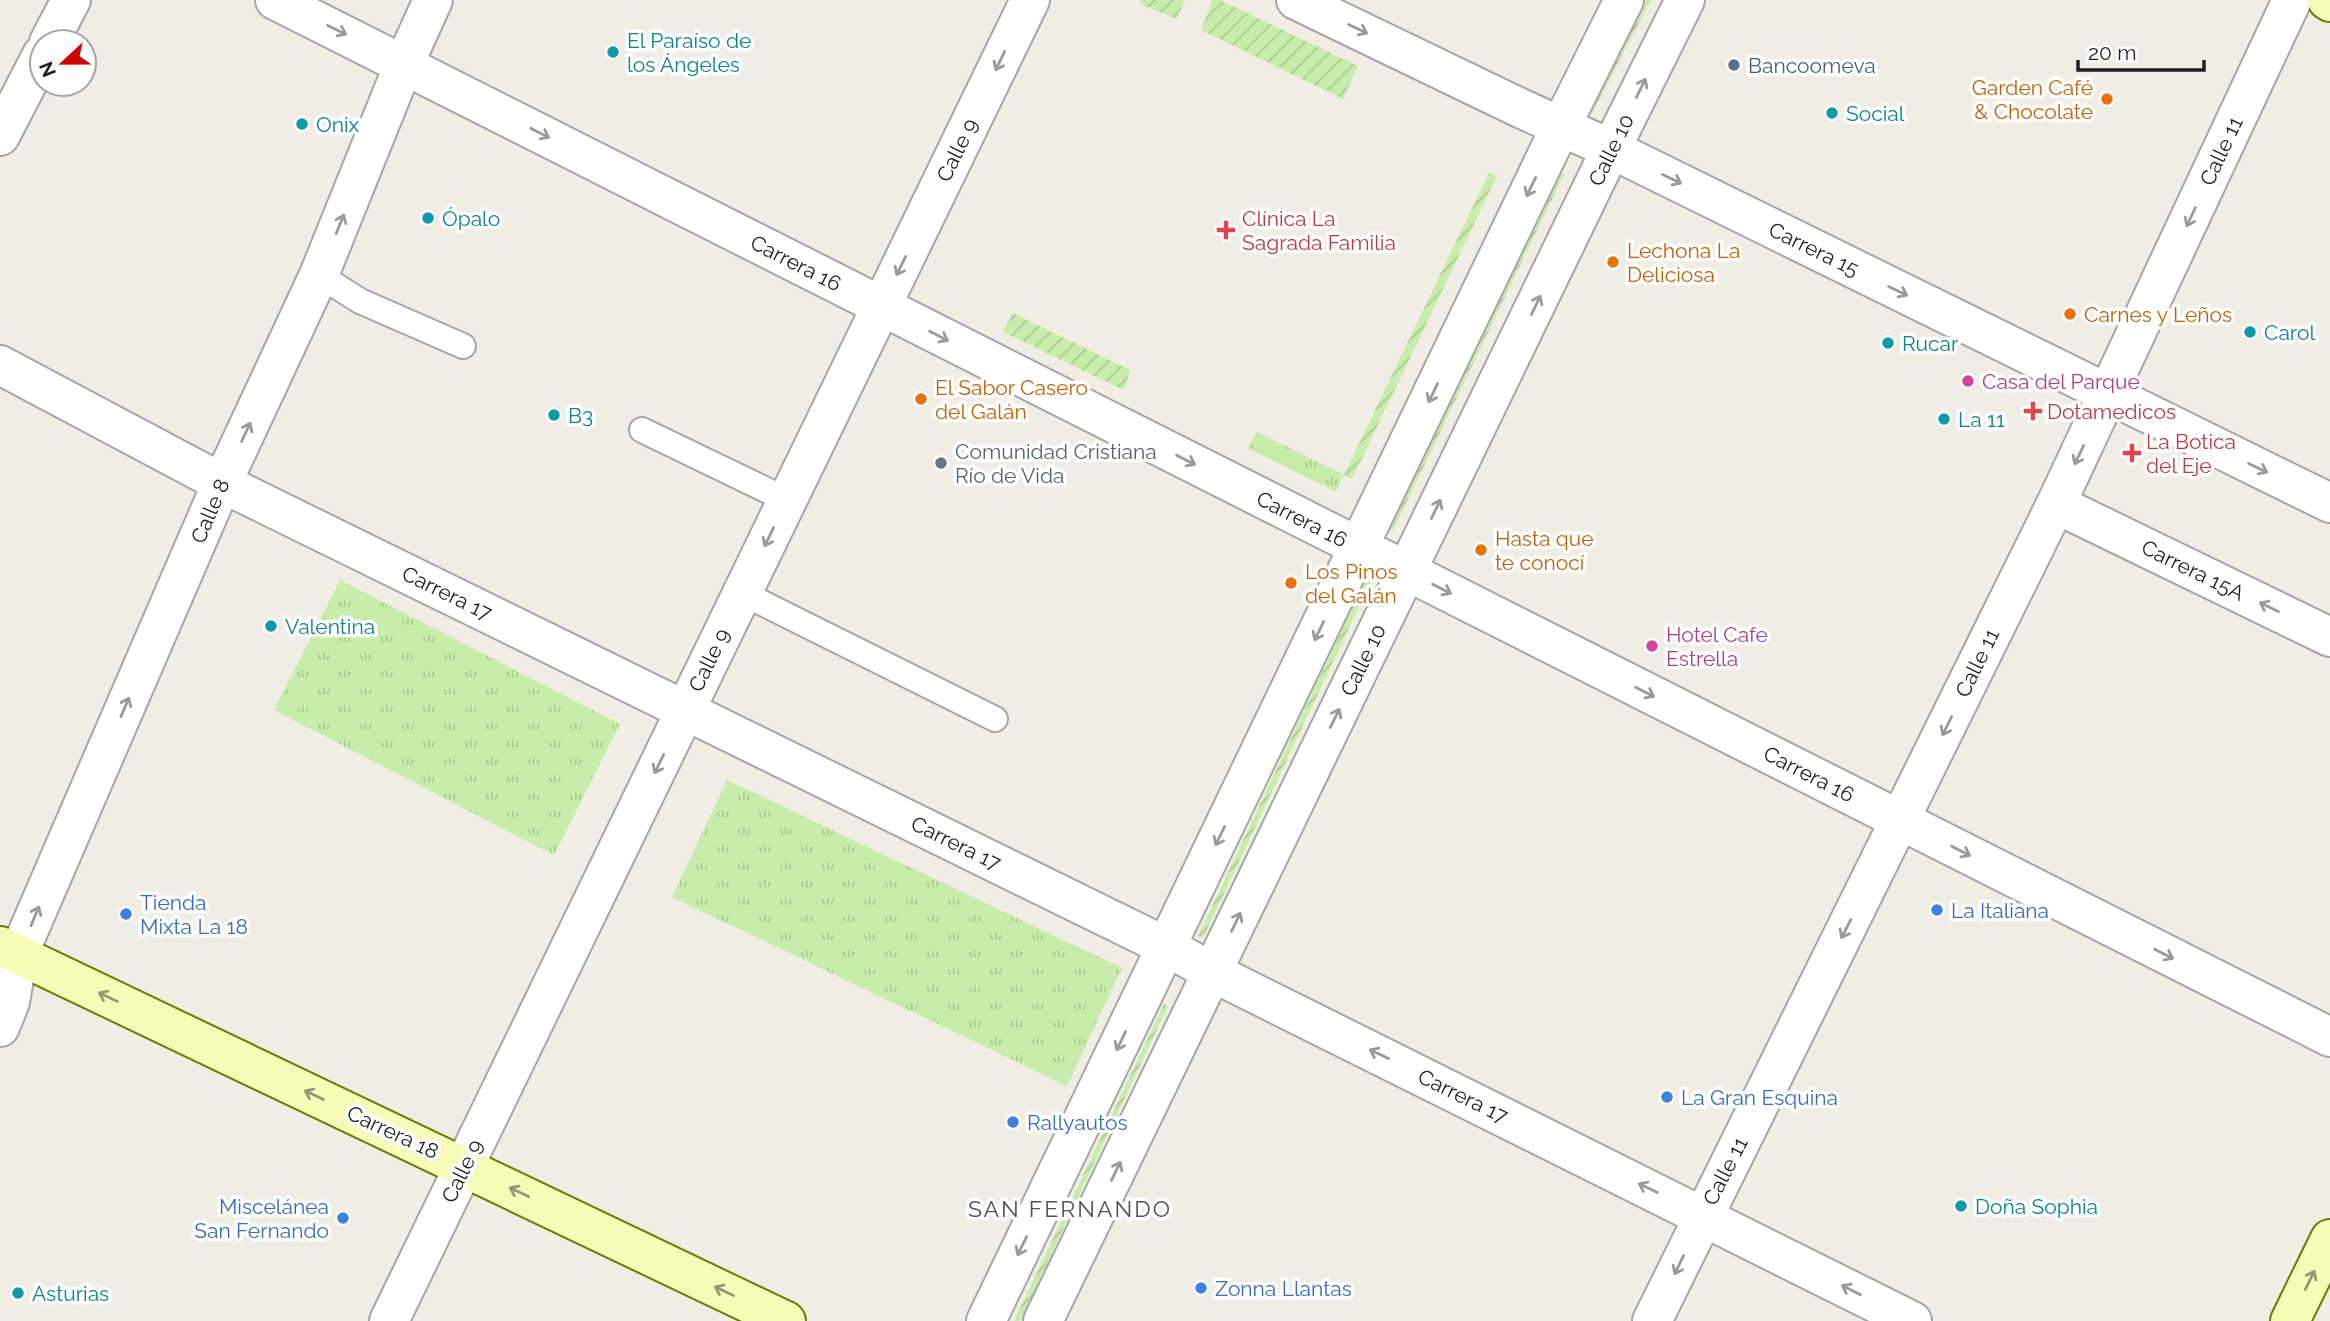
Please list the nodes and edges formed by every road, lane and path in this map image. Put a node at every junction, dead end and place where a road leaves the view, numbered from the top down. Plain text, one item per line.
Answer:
1 (71, 0) edge
2 (275, 0) edge
3 (433, 0) edge
4 (1030, 0) edge
5 (1296, 0) edge
6 (1624, 0) edge
7 (1685, 0) edge
8 (2292, 0) edge
9 (56, 28) edge
10 (404, 64) junction
11 (28, 82) edge
12 (1561, 126) junction
13 (0, 136) edge
14 (1611, 149) junction
15 (319, 275) junction
16 (881, 306) junction
17 (463, 346) dead end
18 (0, 365) edge
19 (2109, 394) junction
20 (642, 430) dead end
21 (222, 483) junction
22 (787, 500) junction
23 (2330, 503) edge
24 (2056, 504) junction
25 (1359, 548) junction
26 (1406, 570) junction
27 (742, 593) junction
28 (2330, 637) edge
29 (686, 709) junction
30 (995, 719) dead end
31 (1900, 821) junction
32 (1167, 947) junction
33 (9, 950) edge
34 (1212, 972) junction
35 (0, 1027) edge
36 (2330, 1037) edge
37 (464, 1166) junction
38 (1703, 1215) junction
39 (2330, 1239) edge
40 (389, 1321) edge
41 (786, 1321) edge
42 (986, 1321) edge
43 (1043, 1321) edge
44 (1652, 1321) edge
45 (1912, 1321) edge
46 (2290, 1321) edge

1 - 9 street
2 -> 10 street, Carrera 16
3 - 10 street, Calle 8
4 -> 16 street, Calle 9
5 -> 12 street, Carrera 15
6 - 12 street
14 -> 7 street, Calle 10
8 -> 19 street, Calle 11
15 -> 10 street, Calle 8
10 -> 16 street, Carrera 16
11 - 13 street
12 - 14 street, Carrera 15
12 -> 25 street
14 -> 19 street, Carrera 15
26 -> 14 street, Calle 10
15 - 17 lane
21 -> 15 street, Calle 8
16 - 22 street, Calle 9
16 -> 25 street, Carrera 16
18 - 21 street, Carrera 17
19 -> 23 street, Carrera 15
19 -> 24 street, Calle 11
20 - 22 lane
21 - 29 street, Carrera 17
33 -> 21 street, Calle 8
22 -> 27 street, Calle 9
28 -> 24 street, Carrera 15A
24 -> 31 street, Calle 11
25 - 26 street, Carrera 16
25 -> 32 street
26 -> 31 street, Carrera 16
34 -> 26 street, Calle 10
27 - 29 street, Calle 9
27 - 30 lane
29 - 32 street, Carrera 17
29 -> 37 street, Calle 9
31 -> 36 street, Carrera 16
31 -> 38 street, Calle 11
32 - 34 street, Carrera 17
32 -> 42 street
33 - 35 street, Calle 8
37 -> 33 main road, Carrera 18
38 -> 34 street, Carrera 17
43 -> 34 street, Calle 10
37 - 40 street, Calle 9
41 -> 37 main road, Carrera 18
38 -> 44 street, Calle 11
45 -> 38 street, Carrera 17
46 -> 39 main road

